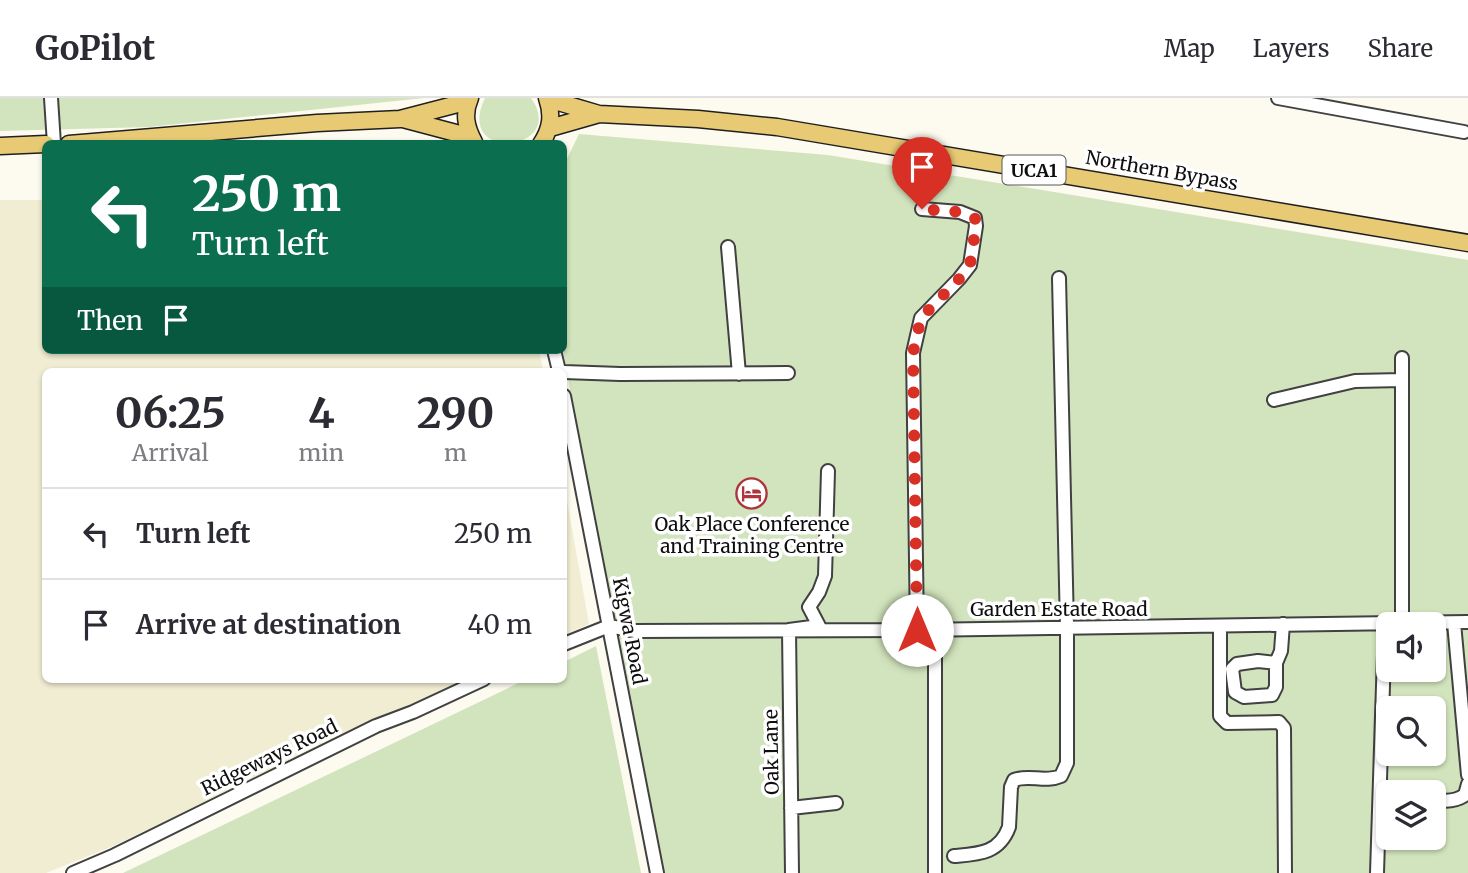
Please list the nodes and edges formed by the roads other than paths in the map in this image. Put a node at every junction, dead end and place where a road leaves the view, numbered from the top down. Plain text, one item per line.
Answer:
1 (51, 98) edge
2 (548, 98) edge
3 (1278, 98) edge
4 (469, 99) edge
5 (598, 114) junction
6 (400, 119) junction
7 (550, 128) junction
8 (1464, 132) dead end
9 (54, 140) edge
10 (116, 140) edge
11 (474, 140) edge
12 (543, 140) edge
13 (42, 144) edge
14 (0, 146) edge
15 (922, 209) dead end
16 (1468, 243) edge
17 (729, 247) dead end
18 (1059, 278) dead end
19 (1402, 358) dead end
20 (567, 371) edge
21 (788, 373) dead end
22 (739, 374) junction
23 (1402, 380) junction
24 (1274, 400) dead end
25 (567, 411) edge
26 (828, 471) dead end
27 (1402, 612) edge
28 (1468, 622) edge
29 (1376, 623) edge
30 (1446, 623) edge
31 (1454, 623) junction
32 (1283, 624) junction
33 (609, 626) junction
34 (1067, 627) junction
35 (1220, 627) junction
36 (935, 629) junction
37 (789, 630) junction
38 (917, 630) junction
39 (567, 643) edge
40 (1276, 663) dead end
41 (1383, 682) edge
42 (475, 683) edge
43 (1468, 775) edge
44 (1468, 784) edge
45 (1446, 802) edge
46 (836, 803) dead end
47 (791, 808) junction
48 (954, 856) dead end
49 (73, 873) edge
50 (657, 873) edge
51 (793, 873) edge
52 (935, 873) edge
53 (1285, 873) edge
54 (1377, 873) edge

1 - 9 street
2 - 5 main road, UCA1
2 - 7 main road
3 - 8 street
4 - 6 main road
4 - 11 main road
5 - 7 main road, UCA1
5 - 16 main road, Northern Bypass / UCA1
6 - 10 main road
6 - 11 main road
7 - 12 main road
13 - 14 main road
15 - 38 street
17 - 22 street
18 - 34 street
19 - 23 street
20 - 22 street
21 - 22 street
23 - 24 street
23 - 27 street
25 - 33 street, Kigwa Road
26 - 37 street
28 - 31 street, Garden Estate Road
29 - 32 street, Garden Estate Road
30 - 31 street, Garden Estate Road
31 - 43 street
32 - 35 street, Garden Estate Road
32 - 40 street
33 - 37 street, Garden Estate Road
33 - 39 street
33 - 50 street, Kigwa Road
34 - 35 street, Garden Estate Road
34 - 36 street, Garden Estate Road
34 - 48 street
35 - 53 street
36 - 38 street, Garden Estate Road
36 - 52 street
37 - 38 street, Garden Estate Road
37 - 47 street, Oak Lane
41 - 54 street
42 - 49 street, Ridgeways Road
44 - 45 street
46 - 47 street
47 - 51 street, Oak Lane

